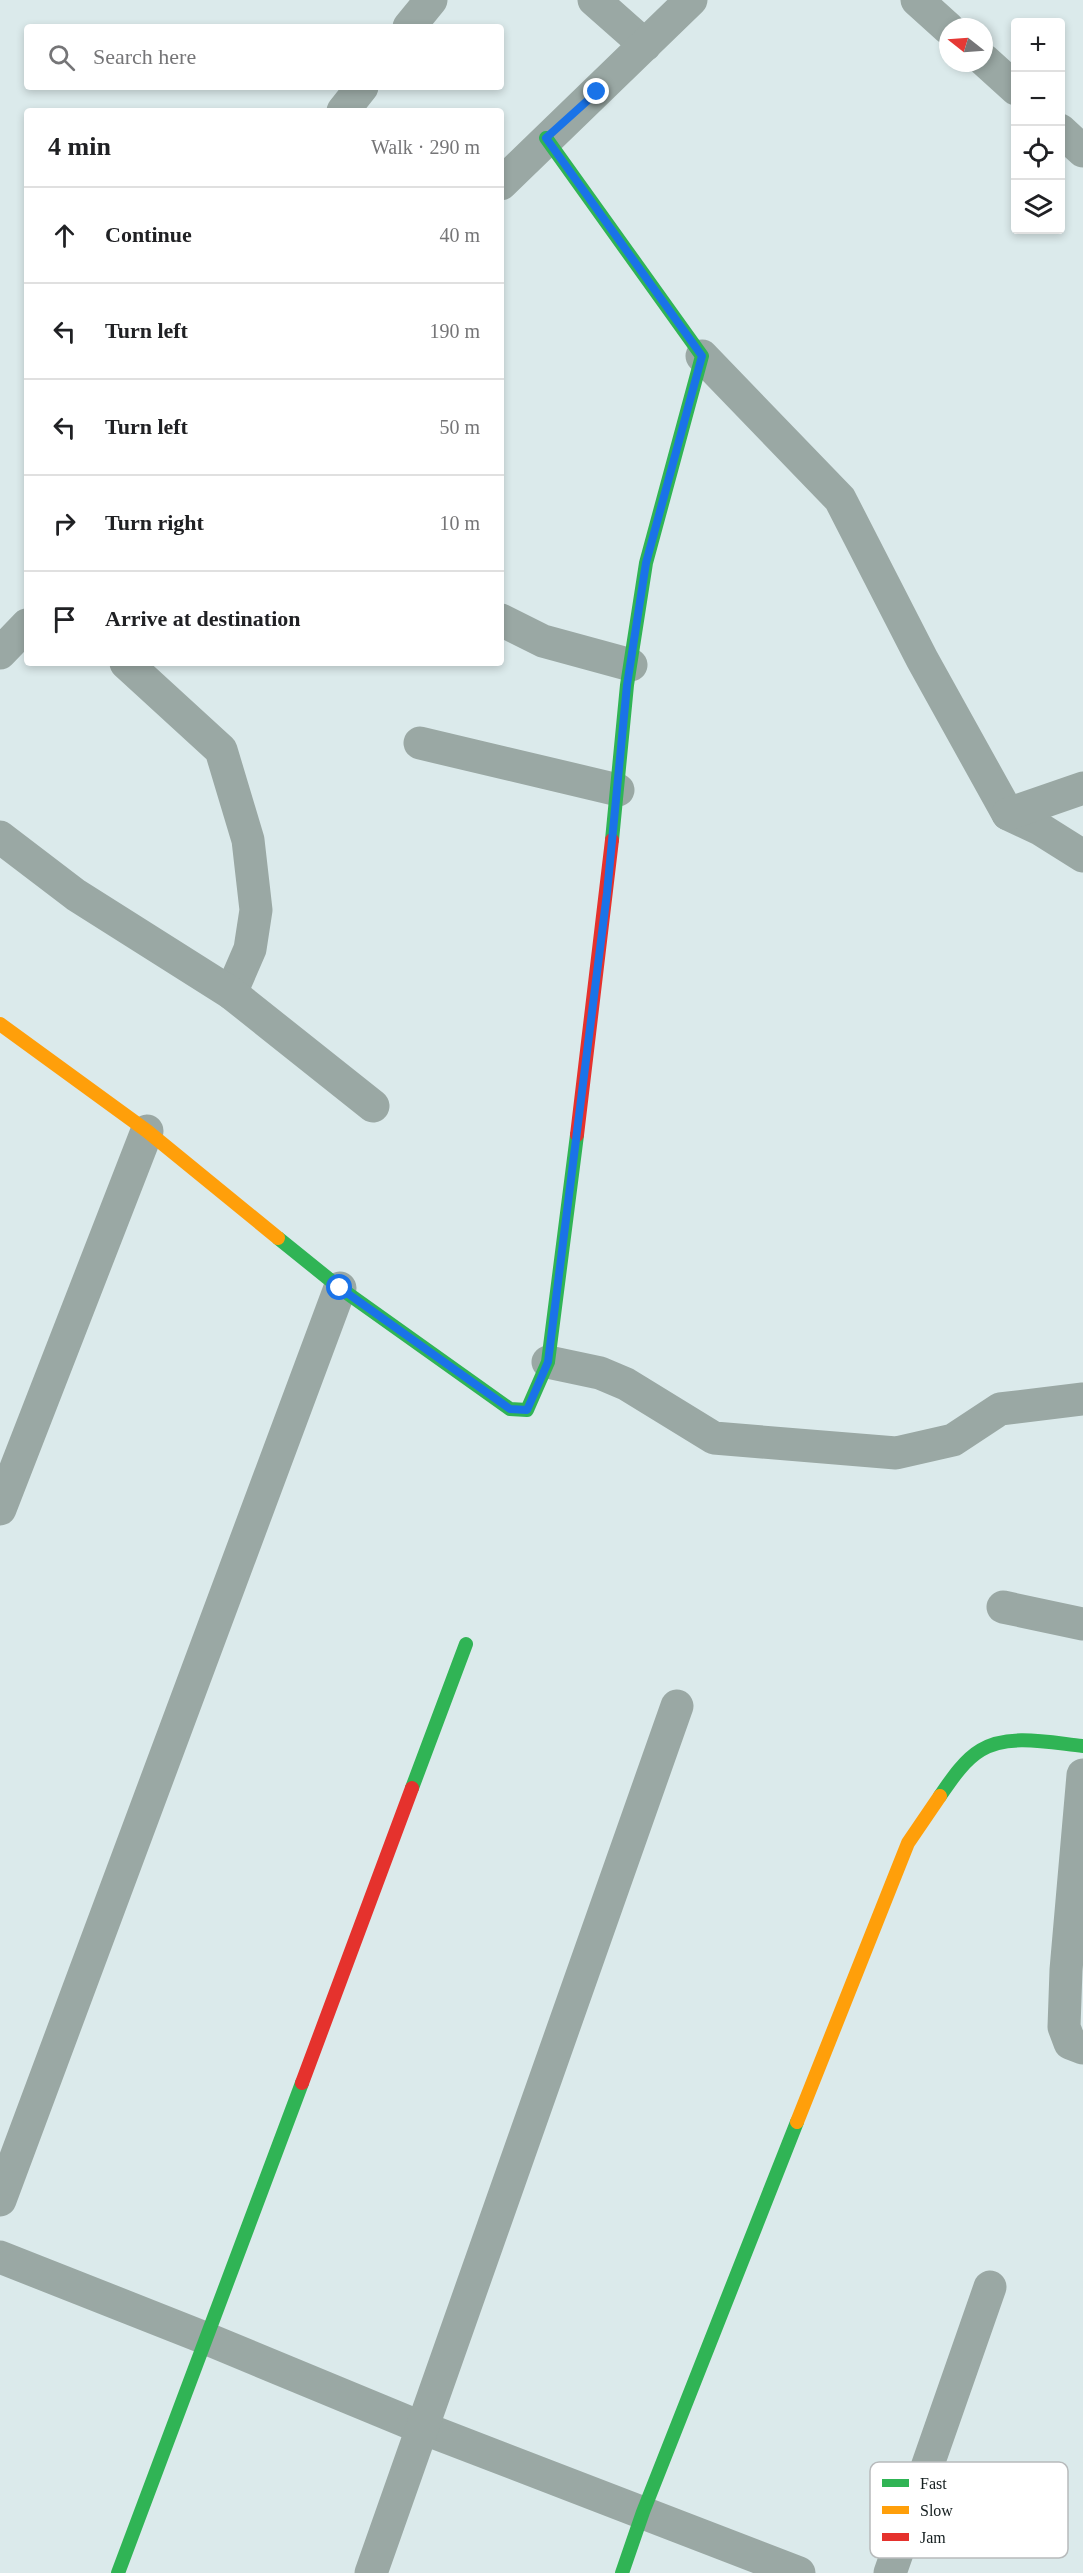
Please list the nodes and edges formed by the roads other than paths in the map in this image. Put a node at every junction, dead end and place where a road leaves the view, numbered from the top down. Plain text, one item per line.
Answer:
1 (431, 0) edge
2 (594, 0) edge
3 (691, 0) edge
4 (918, 0) edge
5 (939, 20) edge
6 (411, 24) edge
7 (645, 45) junction
8 (993, 68) edge
9 (1011, 84) edge
10 (360, 90) edge
11 (345, 108) edge
12 (1065, 134) edge
13 (546, 138) junction
14 (1083, 150) edge
15 (504, 181) edge
16 (702, 356) junction
17 (504, 622) edge
18 (24, 628) edge
19 (0, 653) edge
20 (631, 665) junction
21 (129, 666) edge
22 (420, 743) dead end
23 (1083, 788) edge
24 (618, 790) junction
25 (1008, 814) junction
26 (0, 837) edge
27 (1083, 856) edge
28 (231, 993) junction
29 (0, 1024) edge
30 (373, 1106) dead end
31 (147, 1131) junction
32 (340, 1288) junction
33 (548, 1362) junction
34 (1083, 1399) edge
35 (0, 1509) edge
36 (1003, 1607) dead end
37 (1083, 1624) edge
38 (466, 1644) dead end
39 (676, 1706) dead end
40 (1083, 1746) edge
41 (1083, 1775) edge
42 (1083, 2048) edge
43 (0, 2200) edge
44 (0, 2257) edge
45 (990, 2287) dead end
46 (205, 2338) junction
47 (420, 2427) junction
48 (929, 2462) edge
49 (643, 2512) junction
50 (895, 2558) edge
51 (118, 2573) edge
52 (371, 2573) edge
53 (622, 2573) edge
54 (799, 2573) edge
55 (890, 2573) edge

1 - 6 street
2 - 7 street
3 - 7 street
4 - 5 street
7 - 13 street
8 - 9 street
10 - 11 street
12 - 14 street
13 - 15 street
13 - 16 street
16 - 20 street
16 - 25 street
17 - 20 street
18 - 19 street
20 - 24 street
21 - 28 street
22 - 24 street
23 - 25 street
24 - 33 street
25 - 27 street
26 - 28 street
28 - 30 street
29 - 31 street
31 - 32 street
31 - 35 street
32 - 33 street
32 - 43 street
33 - 34 street
36 - 37 street
38 - 46 street
39 - 47 street
40 - 49 street
41 - 42 street
44 - 46 street
45 - 48 street
46 - 47 street
46 - 51 street
47 - 49 street
47 - 52 street
49 - 53 street
49 - 54 street
50 - 55 street

